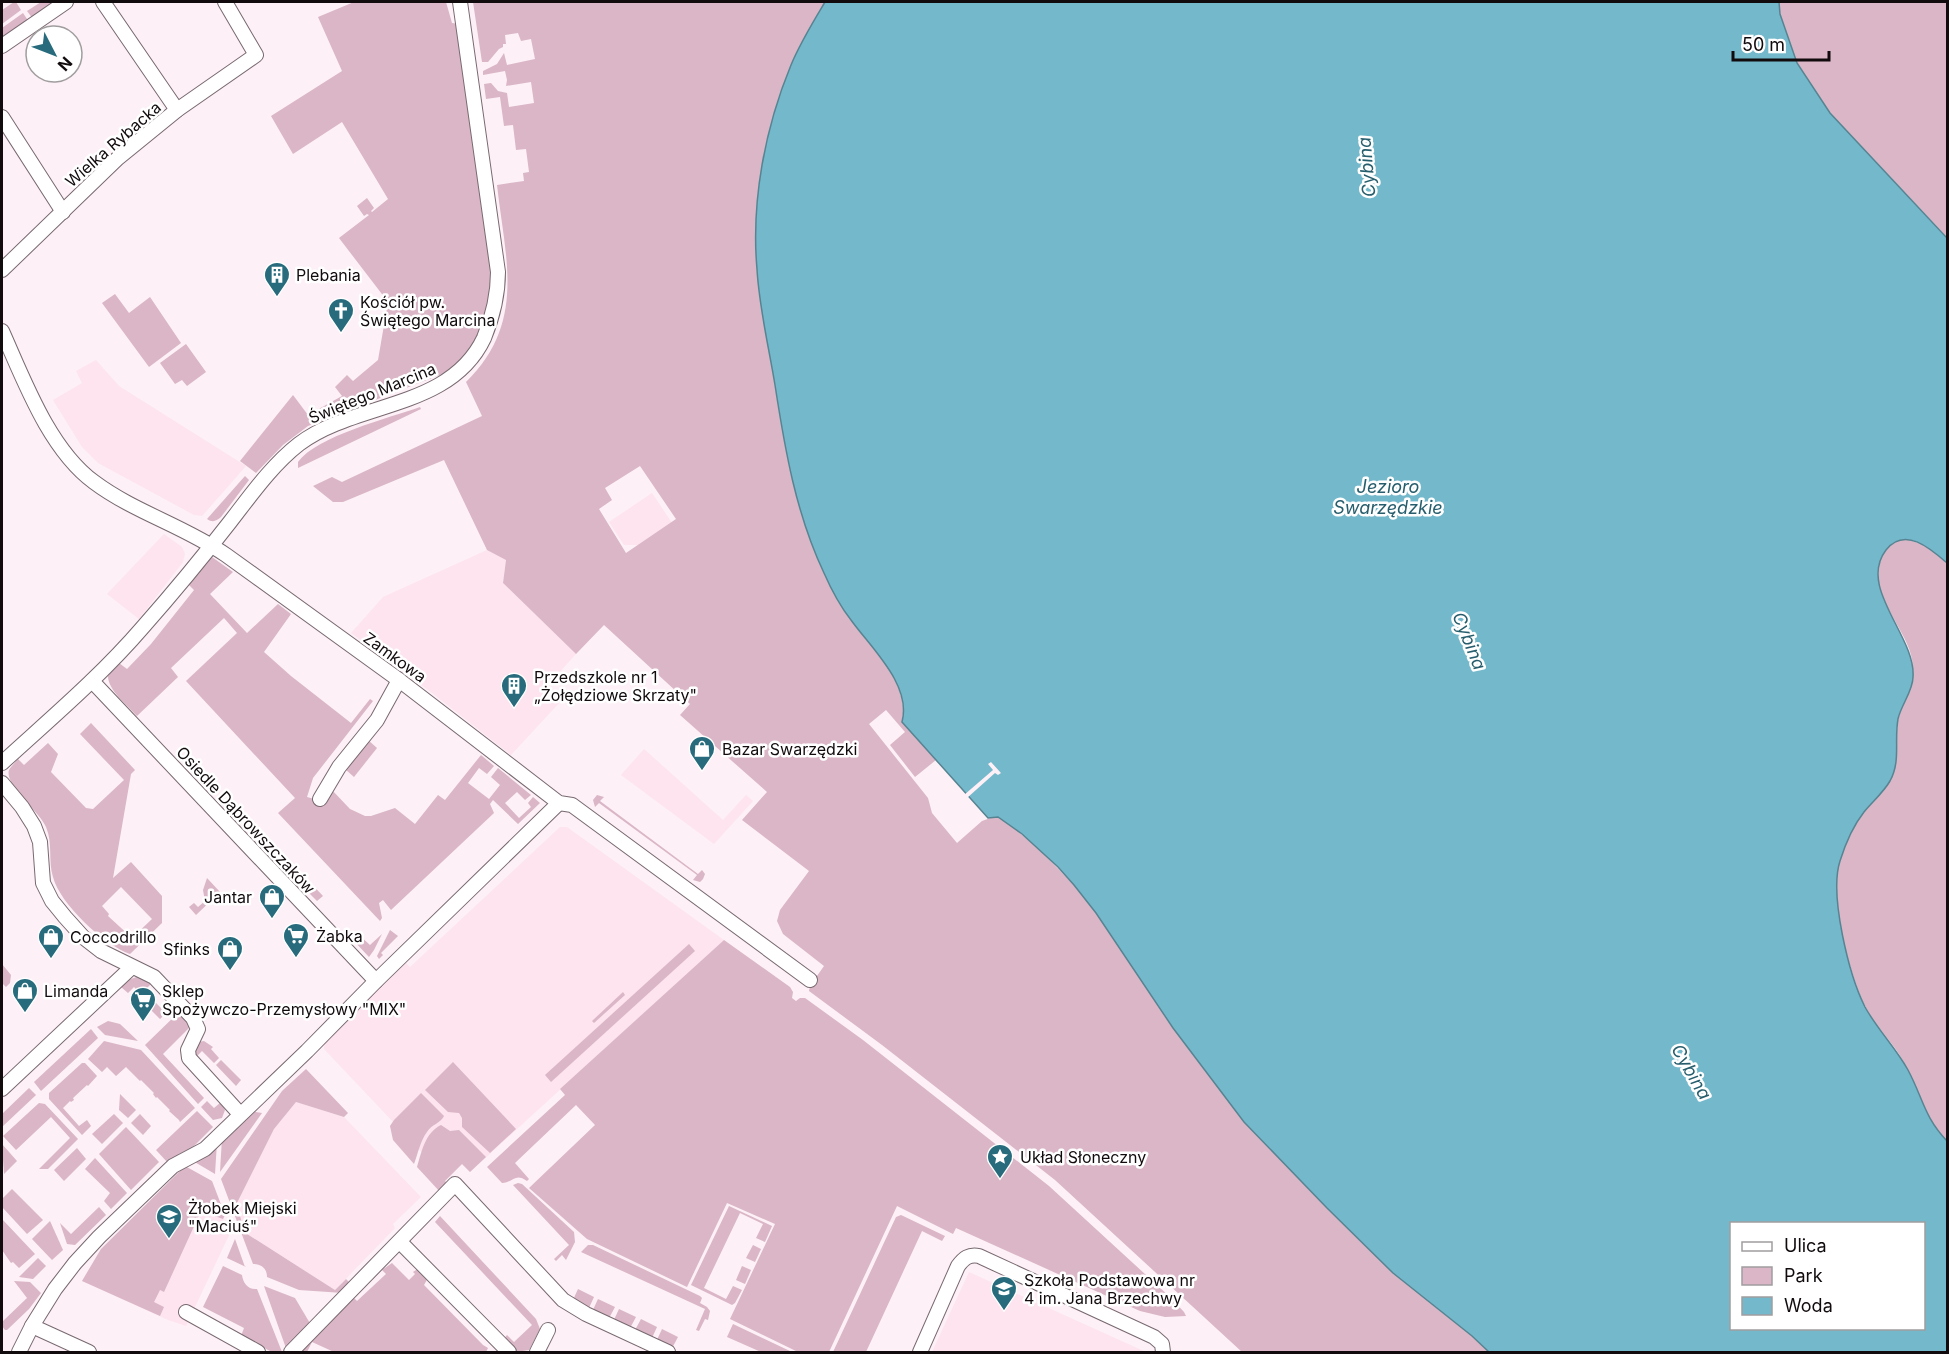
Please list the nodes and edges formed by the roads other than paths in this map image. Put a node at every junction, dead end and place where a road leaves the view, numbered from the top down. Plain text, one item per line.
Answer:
1 (66, 2) edge
2 (103, 2) edge
3 (225, 2) edge
4 (460, 2) edge
5 (2, 46) edge
6 (177, 110) junction
7 (2, 117) edge
8 (63, 212) junction
9 (2, 270) edge
10 (2, 331) edge
11 (212, 545) junction
12 (399, 680) junction
13 (92, 681) junction
14 (2, 762) edge
15 (2, 783) edge
16 (320, 799) dead end
17 (565, 804) junction
18 (132, 967) junction
19 (810, 980) dead end
20 (376, 981) junction
21 (2, 1089) edge
22 (240, 1114) junction
23 (400, 1242) junction
24 (186, 1312) dead end
25 (32, 1326) junction
26 (548, 1330) dead end
27 (19, 1353) edge
28 (89, 1353) edge
29 (258, 1353) edge
30 (291, 1353) edge
31 (509, 1353) edge
32 (537, 1353) edge
33 (668, 1353) edge
34 (920, 1353) edge
35 (1163, 1353) edge

1 - 5 street
2 - 6 street
3 - 6 street, Wielka Rybacka
4 - 11 street, Świętego Marcina
6 - 8 street, Wielka Rybacka
7 - 8 street
8 - 9 street, Wielka Rybacka
10 - 11 street, Zamkowa
11 - 12 street, Zamkowa
11 - 13 street, Świętego Marcina
12 - 16 street
12 - 17 street, Zamkowa
13 - 14 street, Świętego Marcina
13 - 20 street, Osiedle Dąbrowszczaków
15 - 18 street
17 - 19 street, Zamkowa
17 - 20 street
18 - 21 street
18 - 22 street
20 - 22 street
22 - 25 street
23 - 30 street
23 - 31 street
23 - 33 street
24 - 29 street
25 - 27 street
25 - 28 street
26 - 32 street
34 - 35 street

